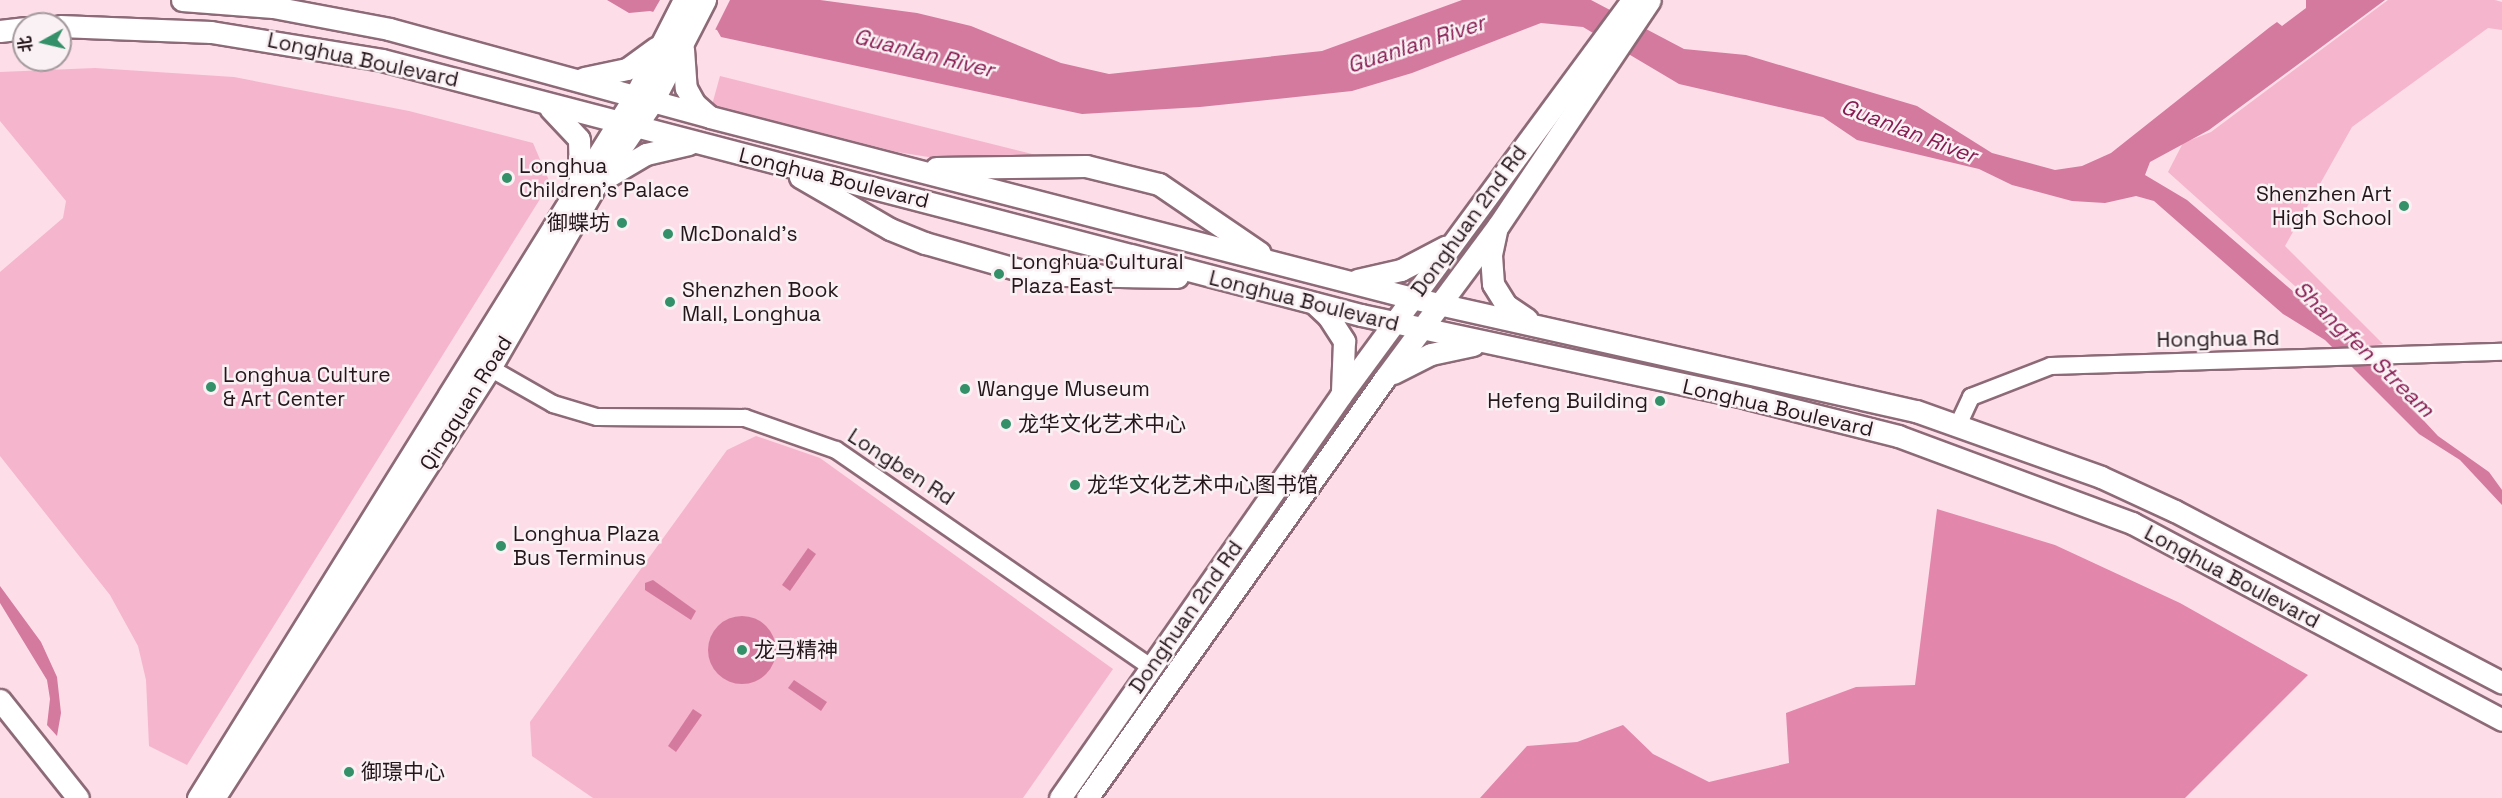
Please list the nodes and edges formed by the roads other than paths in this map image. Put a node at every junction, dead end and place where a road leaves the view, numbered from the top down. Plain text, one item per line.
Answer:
1 (182, 0) edge
2 (684, 0) edge
3 (705, 0) edge
4 (1632, 0) edge
5 (1650, 0) edge
6 (72, 26) edge
7 (674, 42) junction
8 (1602, 54) junction
9 (575, 79) junction
10 (644, 99) junction
11 (542, 102) junction
12 (710, 117) junction
13 (626, 125) junction
14 (694, 143) junction
15 (781, 165) junction
16 (912, 168) junction
17 (587, 186) junction
18 (1498, 226) junction
19 (1450, 244) junction
20 (1272, 261) junction
21 (1217, 279) junction
22 (1343, 280) junction
23 (1412, 298) junction
24 (1313, 303) junction
25 (1439, 304) junction
26 (1394, 323) junction
27 (1538, 326) junction
28 (1420, 330) junction
29 (1485, 344) junction
30 (2502, 352) edge
31 (490, 369) junction
32 (1385, 378) junction
33 (1341, 395) junction
34 (1959, 423) junction
35 (1151, 667) junction
36 (2502, 683) edge
37 (0, 700) edge
38 (2502, 720) edge
39 (0, 722) edge
40 (61, 798) edge
41 (78, 798) edge
42 (198, 798) edge
43 (214, 798) edge
44 (1060, 798) edge
45 (1088, 798) edge

1 - 9 main road, Longhua Boulevard
2 - 7 main road, Qingquan Road
3 - 7 main road, Qingquan Road
4 - 8 main road, Donghuan 2nd Rd
5 - 8 main road, Donghuan 2nd Rd
6 - 11 main road, Longhua Boulevard
7 - 9 main road
7 - 10 main road, Qingquan Road
7 - 12 main road
8 - 18 main road, Donghuan 2nd Rd
8 - 19 main road, Donghuan 2nd Rd
9 - 10 main road, Longhua Boulevard
10 - 12 main road, Longhua Boulevard
10 - 13 main road, Qingquan Road
11 - 13 main road, Longhua Boulevard
11 - 17 main road
12 - 16 main road, Longhua Boulevard
13 - 14 main road, Longhua Boulevard
13 - 17 main road, Qingquan Road
14 - 15 main road, Longhua Boulevard
14 - 17 main road
15 - 21 main road, Longhua Boulevard
15 - 21 main road
16 - 20 main road, Longhua Boulevard
16 - 20 main road
17 - 31 main road, Qingquan Road
17 - 42 main road, Qingquan Road
18 - 25 main road, Donghuan 2nd Rd
18 - 27 main road
19 - 22 main road
19 - 23 main road, Donghuan 2nd Rd
20 - 22 main road, Longhua Boulevard
21 - 24 main road, Longhua Boulevard
22 - 23 main road, Longhua Boulevard
23 - 25 main road, Longhua Boulevard
23 - 26 main road, Donghuan 2nd Rd
24 - 26 main road, Longhua Boulevard
24 - 33 main road
25 - 27 main road, Longhua Boulevard
25 - 28 main road, Donghuan 2nd Rd
26 - 28 main road, Longhua Boulevard
26 - 33 main road, Donghuan 2nd Rd
27 - 34 main road, Longhua Boulevard
28 - 29 main road, Longhua Boulevard
28 - 32 main road, Donghuan 2nd Rd
29 - 32 main road
29 - 38 main road, Longhua Boulevard
30 - 34 street, Honghua Rd
31 - 35 street, Longben Rd
31 - 43 main road, Qingquan Road
32 - 45 main road, Donghuan 2nd Rd
33 - 35 main road, Donghuan 2nd Rd
34 - 36 main road, Longhua Boulevard
35 - 44 main road, Donghuan 2nd Rd
37 - 41 main road
39 - 40 main road

